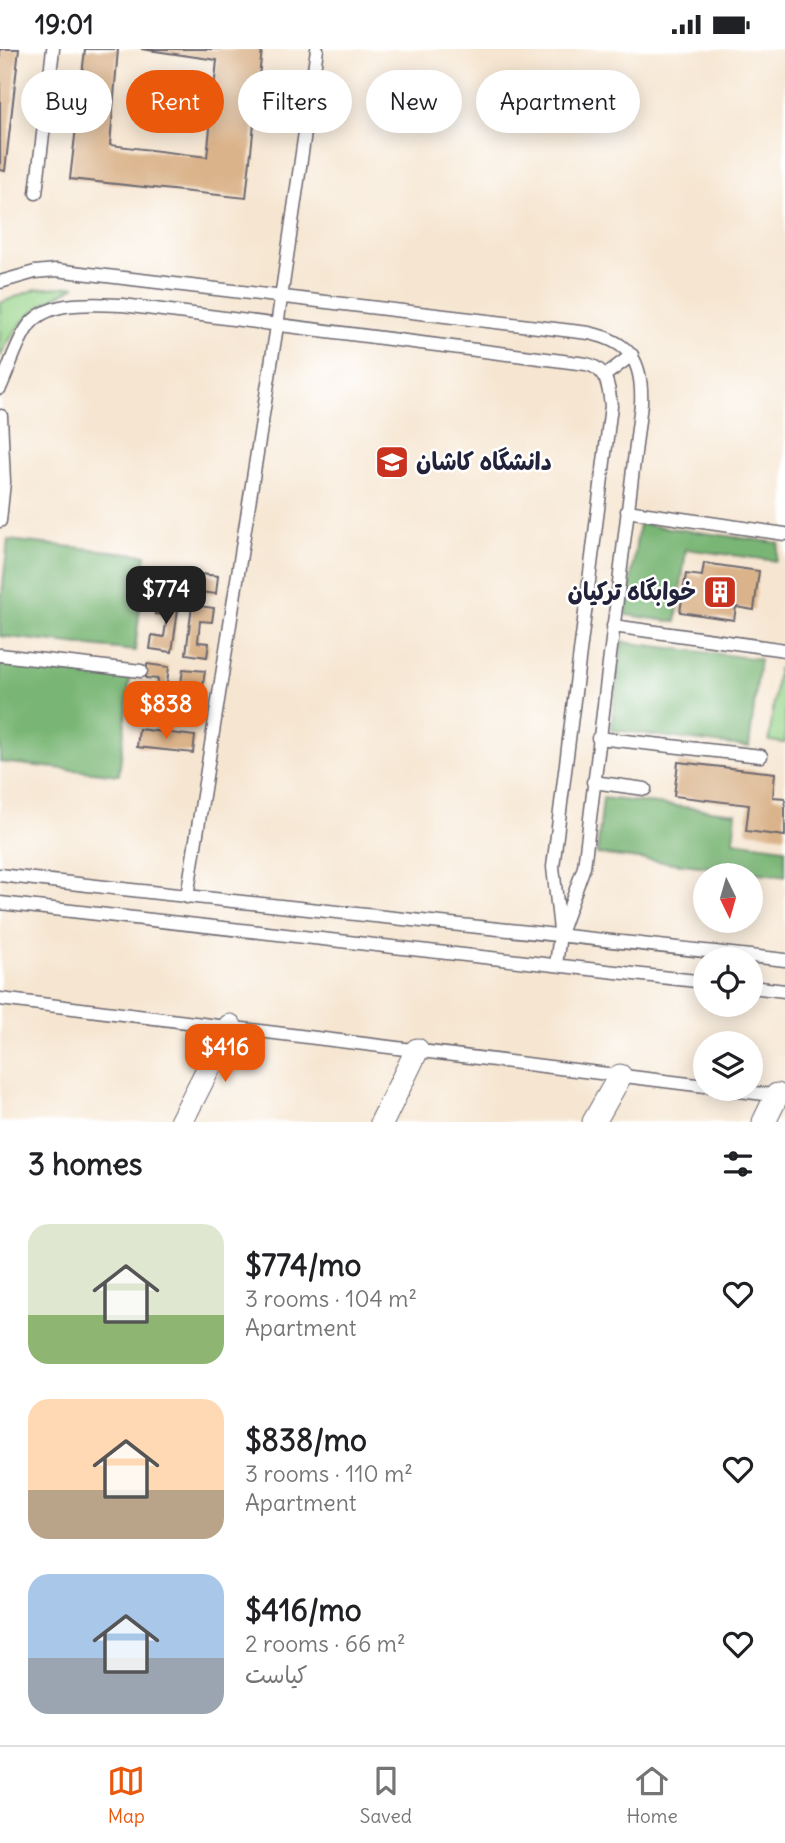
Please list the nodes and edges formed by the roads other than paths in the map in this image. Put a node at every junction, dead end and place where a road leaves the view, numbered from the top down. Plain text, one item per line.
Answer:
1 (53, 49) edge
2 (317, 49) edge
3 (36, 193) dead end
4 (0, 282) edge
5 (281, 296) junction
6 (277, 326) junction
7 (632, 355) junction
8 (604, 376) junction
9 (0, 388) edge
10 (0, 405) edge
11 (0, 418) edge
12 (627, 511) junction
13 (0, 521) edge
14 (785, 534) edge
15 (613, 627) junction
16 (785, 650) edge
17 (0, 655) edge
18 (141, 671) dead end
19 (598, 738) junction
20 (761, 756) dead end
21 (593, 782) junction
22 (645, 789) dead end
23 (0, 875) edge
24 (187, 897) junction
25 (0, 903) edge
26 (560, 934) junction
27 (785, 960) edge
28 (556, 965) junction
29 (693, 981) edge
30 (763, 988) edge
31 (785, 991) edge
32 (0, 999) edge
33 (230, 1026) junction
34 (417, 1050) junction
35 (620, 1076) junction
36 (693, 1085) edge
37 (763, 1094) edge
38 (781, 1096) edge
39 (181, 1122) edge
40 (382, 1122) edge
41 (594, 1122) edge
42 (764, 1122) edge

1 - 3 lane
2 - 5 lane
4 - 5 lane
5 - 6 lane
5 - 7 lane
6 - 8 lane
6 - 9 lane
6 - 24 lane
7 - 8 lane
7 - 12 lane
8 - 26 lane
10 - 11 lane
11 - 13 lane
12 - 14 lane
12 - 15 lane
15 - 16 lane
15 - 19 lane
17 - 18 lane
19 - 20 lane
19 - 21 lane
21 - 22 lane
21 - 26 lane
23 - 24 lane
24 - 26 lane
25 - 28 lane
26 - 27 lane
26 - 28 lane
28 - 29 lane
30 - 31 lane
32 - 33 lane
33 - 34 lane
33 - 39 street
34 - 35 lane
34 - 40 street
35 - 36 lane
35 - 41 street
37 - 38 lane
38 - 42 street

